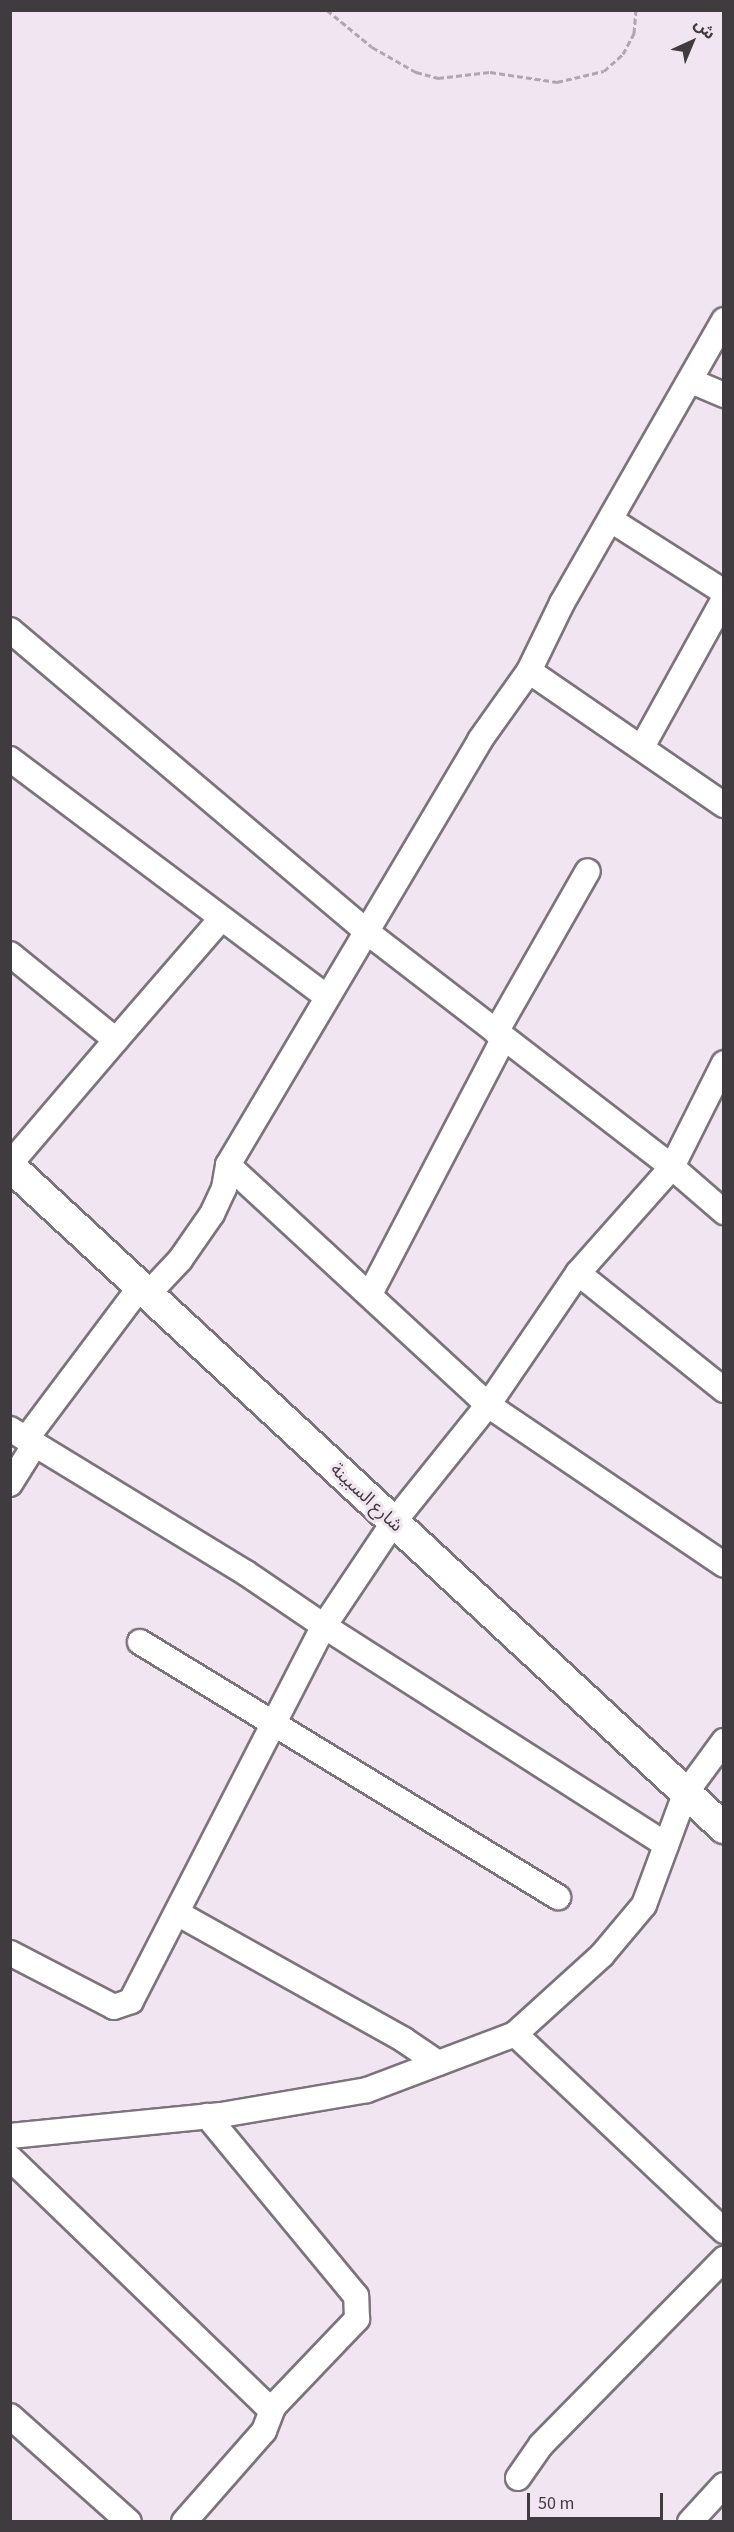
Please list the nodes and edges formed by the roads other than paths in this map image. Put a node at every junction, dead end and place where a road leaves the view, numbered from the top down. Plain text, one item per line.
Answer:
1 (723, 320) edge
2 (691, 381) junction
3 (723, 395) edge
4 (611, 520) junction
5 (723, 592) edge
6 (723, 599) edge
7 (10, 630) edge
8 (529, 671) junction
9 (642, 747) junction
10 (10, 759) edge
11 (723, 805) edge
12 (588, 872) dead end
13 (220, 920) junction
14 (367, 932) junction
15 (10, 954) edge
16 (327, 997) junction
17 (500, 1035) junction
18 (116, 1040) junction
19 (723, 1063) edge
20 (10, 1165) edge
21 (228, 1165) junction
22 (672, 1167) junction
23 (723, 1212) edge
24 (578, 1273) junction
25 (144, 1290) junction
26 (370, 1294) junction
27 (723, 1390) edge
28 (488, 1405) junction
29 (24, 1438) edge
30 (10, 1484) edge
31 (393, 1523) junction
32 (723, 1565) edge
33 (324, 1626) junction
34 (140, 1642) dead end
35 (273, 1727) junction
36 (723, 1741) edge
37 (685, 1794) junction
38 (723, 1828) edge
39 (666, 1845) junction
40 (558, 1897) dead end
41 (177, 1913) junction
42 (10, 1953) edge
43 (515, 2034) junction
44 (438, 2063) junction
45 (207, 2116) junction
46 (10, 2136) edge
47 (10, 2158) edge
48 (723, 2231) edge
49 (723, 2259) edge
50 (273, 2407) junction
51 (10, 2416) edge
52 (518, 2478) dead end
53 (721, 2493) edge
54 (129, 2522) edge
55 (184, 2522) edge
56 (690, 2522) edge

1 - 2 street
2 - 3 street
2 - 4 street
4 - 5 street
4 - 8 street
6 - 9 street
7 - 14 street
8 - 9 street
8 - 14 street
9 - 11 street
10 - 13 street
12 - 17 street
13 - 16 street
13 - 18 street
14 - 16 street
14 - 17 street
15 - 18 street
16 - 21 street
17 - 22 street
17 - 26 street
18 - 20 street
19 - 22 street
20 - 25 main road, شارع السبينة
21 - 25 street
21 - 26 street
22 - 23 street
22 - 24 street
24 - 27 street
24 - 28 street
25 - 29 street
25 - 31 main road, شارع السبينة
26 - 28 street
28 - 31 street
28 - 32 street
29 - 30 street
29 - 33 street
31 - 33 street
31 - 37 main road, شارع السبينة
33 - 35 street
33 - 39 street
34 - 35 street
35 - 40 street
35 - 41 street
36 - 37 street
37 - 38 main road, شارع السبينة
37 - 39 street
39 - 43 street
41 - 42 street
41 - 44 street
43 - 44 street
43 - 48 street
44 - 45 street
45 - 46 street
45 - 50 street
47 - 50 street
49 - 52 street
50 - 55 street
51 - 54 street
53 - 56 street

